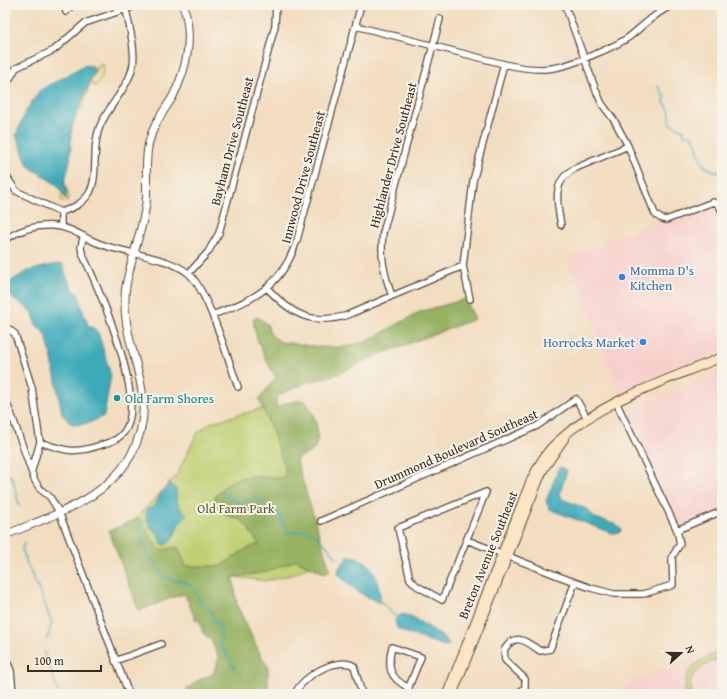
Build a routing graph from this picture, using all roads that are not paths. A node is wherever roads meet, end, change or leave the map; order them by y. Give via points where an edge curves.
1 (72, 5) edge
2 (138, 5) edge
3 (183, 5) edge
4 (276, 5) edge
5 (361, 5) edge
6 (565, 5) edge
7 (673, 5) edge
8 (663, 7) edge
9 (126, 10) junction
10 (66, 12) dead end
11 (440, 19) dead end
12 (356, 26) junction
13 (434, 45) junction
14 (585, 59) junction
15 (504, 64) junction
16 (5, 87) edge
17 (628, 146) junction
18 (5, 174) edge
19 (722, 211) edge
20 (61, 212) junction
21 (561, 225) dead end
22 (61, 227) junction
23 (84, 236) junction
24 (5, 240) edge
25 (133, 254) junction
26 (463, 266) junction
27 (189, 273) junction
28 (268, 289) junction
29 (392, 296) junction
30 (470, 299) dead end
31 (212, 315) junction
32 (5, 326) edge
33 (722, 357) edge
34 (238, 387) dead end
35 (5, 400) edge
36 (616, 402) junction
37 (587, 418) junction
38 (40, 442) junction
39 (32, 471) junction
40 (722, 511) edge
41 (59, 512) junction
42 (321, 521) dead end
43 (677, 530) junction
44 (5, 535) edge
45 (467, 540) junction
46 (505, 556) junction
47 (575, 582) junction
48 (161, 644) dead end
49 (5, 656) edge
50 (116, 661) junction
51 (408, 691) edge
52 (452, 693) edge
53 (12, 694) edge
54 (128, 694) edge
55 (295, 694) edge
56 (362, 694) edge
57 (517, 694) edge

1 - 10 street
2 - 9 street
3 - 25 street via 188,28 186,64 180,82 156,124 149,142 146,158 146,203
4 - 27 street, Bayham Drive Southeast via 275,26 219,233 208,252
5 - 12 street, Innwood Drive Southeast
6 - 14 street
7 - 8 street
8 - 14 street via 627,39
9 - 16 street via 85,23 54,50 16,68
9 - 20 street via 134,64 100,126 94,150 95,178 90,191 83,201
11 - 13 street, Highlander Drive Southeast
12 - 13 street
12 - 28 street, Innwood Drive Southeast via 295,247 286,268
13 - 15 street
13 - 29 street, Highlander Drive Southeast via 382,233 382,266
14 - 15 street via 552,69 539,70
14 - 17 street via 602,104
15 - 26 street via 473,181
17 - 19 street via 655,214 660,218 671,218 713,202 718,204
17 - 21 street via 576,168 562,178 558,195
18 - 20 street via 16,191
20 - 22 street
22 - 23 street
22 - 24 street via 36,227
23 - 25 street
23 - 38 street via 81,248 105,306 126,371 131,397 130,420 125,432 116,440 86,450 76,452
25 - 27 street via 165,262
25 - 41 street via 125,302 126,321 142,383 144,404 138,438 121,472 110,484 91,497
26 - 29 street
26 - 30 street
27 - 31 street via 201,290
28 - 29 street via 294,312 304,317 328,320 345,316
28 - 31 street, Innwood Drive Southeast via 244,303
31 - 34 street
32 - 38 street via 15,334 32,388
33 - 36 main road, Breton Avenue Southeast
35 - 39 street
36 - 37 main road, Breton Avenue Southeast
36 - 43 street
37 - 42 street, Drummond Boulevard Southeast via 576,399 538,426
37 - 46 main road, Breton Avenue Southeast via 566,435 543,470
38 - 39 street
39 - 41 street via 37,484 50,497
40 - 43 street
41 - 44 street
41 - 50 street
43 - 47 street via 680,544 672,557 673,586 643,594 622,595
45 - 45 street via 442,600 417,586 410,579 398,528 486,492
45 - 46 street
46 - 47 street
46 - 52 main road, Breton Avenue Southeast
47 - 57 street via 550,649 540,651 527,641 519,639 511,642 504,650 505,660 525,679 525,688
48 - 50 street
49 - 53 street via 11,672
50 - 54 street
51 - 51 street via 421,657 392,647 389,658 393,676
55 - 56 street via 302,682 312,674 342,662 354,666

